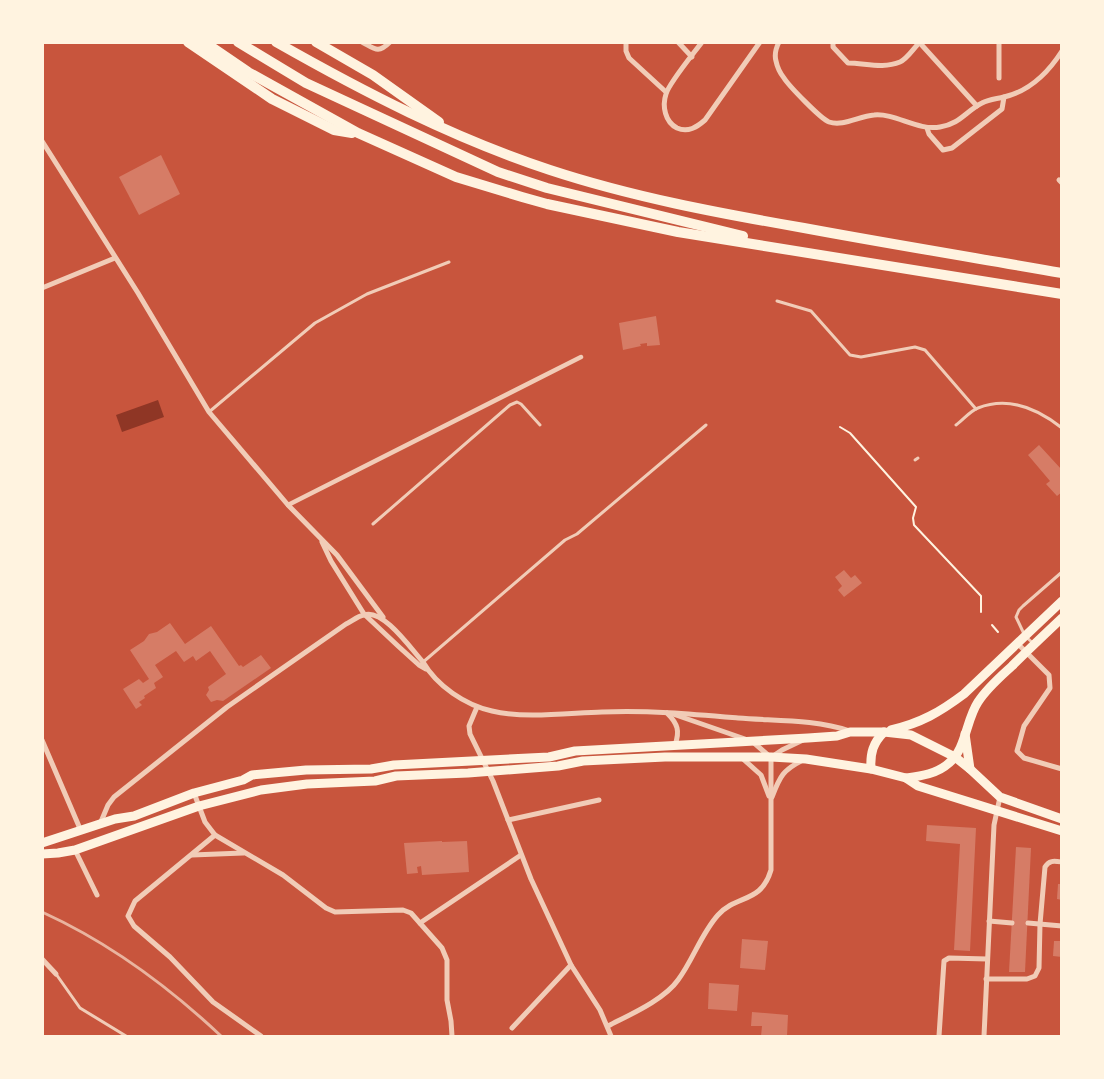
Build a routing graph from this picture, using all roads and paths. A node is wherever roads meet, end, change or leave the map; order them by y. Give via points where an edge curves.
1 (188, 42) edge
2 (204, 42) edge
3 (238, 42) edge
4 (276, 42) edge
5 (316, 42) edge
6 (362, 42) edge
7 (390, 42) edge
8 (626, 42) edge
9 (678, 42) edge
10 (702, 42) edge
11 (760, 42) edge
12 (779, 42) edge
13 (833, 42) edge
14 (999, 42) edge
15 (919, 43) edge
16 (1062, 51) edge
17 (692, 57) junction
18 (999, 78) dead end
19 (666, 92) junction
20 (1004, 97) junction
21 (977, 106) junction
22 (927, 128) junction
23 (358, 133) junction
24 (458, 135) junction
25 (42, 141) edge
26 (810, 252) junction
27 (115, 258) junction
28 (448, 262) dead end
29 (1062, 273) edge
30 (42, 288) edge
31 (1062, 294) edge
32 (776, 301) dead end
33 (582, 357) dead end
34 (976, 409) junction
35 (210, 412) junction
36 (540, 425) dead end
37 (706, 425) dead end
38 (956, 425) dead end
39 (840, 427) dead end
40 (1062, 428) edge
41 (288, 505) junction
42 (372, 524) dead end
43 (321, 539) junction
44 (1062, 572) edge
45 (1062, 601) edge
46 (981, 612) dead end
47 (364, 614) junction
48 (1062, 618) edge
49 (385, 620) junction
50 (992, 625) dead end
51 (998, 632) dead end
52 (1025, 636) junction
53 (1017, 643) junction
54 (1034, 644) junction
55 (1026, 652) junction
56 (421, 664) junction
57 (477, 707) junction
58 (665, 711) junction
59 (850, 732) junction
60 (884, 732) junction
61 (965, 733) junction
62 (808, 738) junction
63 (42, 740) edge
64 (753, 742) junction
65 (675, 746) junction
66 (742, 757) junction
67 (771, 757) junction
68 (955, 757) junction
69 (806, 759) junction
70 (484, 760) junction
71 (970, 768) junction
72 (871, 769) junction
73 (1062, 769) edge
74 (489, 772) junction
75 (906, 778) junction
76 (194, 793) junction
77 (1000, 797) junction
78 (599, 800) dead end
79 (770, 800) junction
80 (199, 806) junction
81 (997, 810) junction
82 (1062, 819) edge
83 (508, 820) junction
84 (100, 824) junction
85 (80, 831) junction
86 (1062, 831) edge
87 (215, 835) junction
88 (42, 843) edge
89 (75, 850) junction
90 (244, 853) junction
91 (42, 854) edge
92 (522, 855) junction
93 (191, 856) junction
94 (1062, 862) edge
95 (97, 895) dead end
96 (989, 921) junction
97 (420, 923) junction
98 (1012, 923) dead end
99 (1028, 923) dead end
100 (1040, 924) junction
101 (1062, 926) edge
102 (42, 959) edge
103 (987, 959) junction
104 (571, 966) junction
105 (56, 974) joint
106 (986, 979) junction
107 (608, 1026) junction
108 (512, 1028) dead end
109 (126, 1036) edge
110 (261, 1036) edge
111 (452, 1036) edge
112 (611, 1036) edge
113 (939, 1036) edge
114 (984, 1036) edge

1 - 23 highway via 272,98 334,130
2 - 23 highway via 248,72
3 - 26 highway via 306,83 498,172 547,188
4 - 24 highway via 342,80
5 - 24 highway via 373,75
6 - 7 street via 376,50
8 - 19 street via 629,58
9 - 17 street
10 - 17 street
11 - 19 street via 697,127 684,130 671,123 664,106
12 - 22 street via 775,60 784,79 824,120 837,124 874,114
13 - 15 street via 833,47 848,63 877,66 900,62
14 - 18 street
15 - 21 street
16 - 20 street via 1042,77
17 - 19 street
20 - 21 street via 992,98
20 - 22 street via 1002,109 952,148 943,150
21 - 22 street via 949,125
23 - 26 highway via 456,177 547,204 678,232
24 - 29 highway via 550,170 646,197 747,218
25 - 27 street
26 - 31 highway
27 - 30 street
27 - 35 street
28 - 35 lane via 367,294 315,323
32 - 34 lane via 811,311 850,354 861,357 915,347 925,350
33 - 41 street
34 - 38 lane
34 - 40 lane via 995,404 1016,404 1048,417
35 - 41 street
36 - 42 lane via 521,404 510,405
37 - 56 lane
39 - 46 path via 850,433 916,507 914,524 981,596
41 - 43 street
43 - 47 street
43 - 49 street via 337,555
44 - 52 lane via 1019,610 1016,617
45 - 52 main road
47 - 49 street
47 - 56 street
47 - 84 street via 193,733 114,797
48 - 54 main road
49 - 56 street
50 - 51 path
52 - 53 main road
52 - 54 lane
53 - 55 street
53 - 60 main road via 947,707 912,725
54 - 55 main road
55 - 61 main road via 978,702
55 - 73 street via 1049,675 1050,688 1024,726 1017,751 1024,758
56 - 57 street via 455,694
57 - 58 street via 522,714
57 - 70 street via 469,726 470,734
58 - 59 street via 802,722
58 - 64 street
58 - 65 street via 676,722 679,731
59 - 60 main road
59 - 62 main road
60 - 68 main road via 911,735
60 - 72 main road via 875,741
61 - 68 main road
61 - 71 main road
62 - 64 main road
62 - 67 street
63 - 85 street
64 - 65 main road
64 - 67 street
65 - 70 main road
66 - 67 main road
66 - 74 main road via 584,761
66 - 79 street via 761,775
67 - 69 main road
67 - 79 street
68 - 71 main road
68 - 75 main road via 937,770
69 - 72 main road
69 - 79 street via 785,771
70 - 74 street
70 - 76 main road via 252,775
71 - 77 main road
72 - 75 main road
74 - 80 main road via 307,784 261,790
74 - 83 street
75 - 81 main road via 918,786
76 - 80 street
76 - 84 main road via 134,816
77 - 81 street
77 - 82 main road
78 - 83 street
79 - 107 street via 771,870 763,889 718,914 678,982
80 - 87 street
80 - 89 main road
81 - 86 main road
81 - 96 street
83 - 92 street
84 - 85 main road
85 - 88 main road
87 - 90 street
87 - 93 street
89 - 91 main road
89 - 95 street
90 - 93 street
90 - 97 street via 284,875 335,912 403,910 412,913
92 - 97 street
92 - 104 street
93 - 110 street via 135,901 128,916 134,926 213,1002
94 - 100 street via 1051,861 1045,867
96 - 98 street
96 - 103 street
97 - 111 street via 442,948 447,960 446,1000
99 - 100 street
100 - 101 street
100 - 106 street via 1039,968 1035,976 1027,979
102 - 105 street
103 - 106 street
103 - 113 street via 949,958 944,961
104 - 107 street
104 - 108 street
105 - 109 lane via 80,1008
106 - 114 street
107 - 112 street

